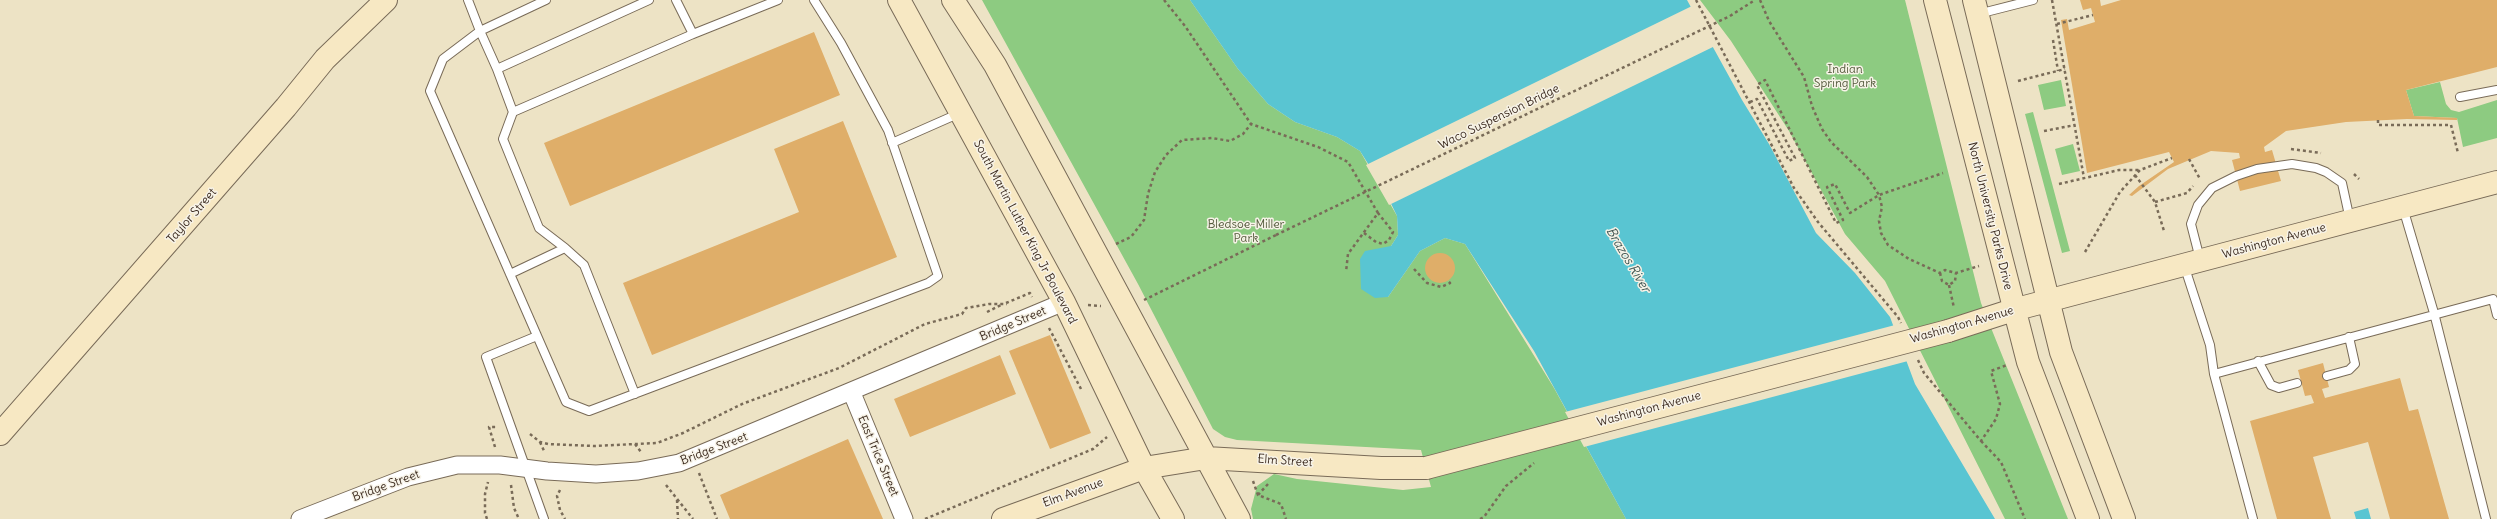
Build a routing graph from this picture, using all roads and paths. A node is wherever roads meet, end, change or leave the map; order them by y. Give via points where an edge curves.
1 (386, 0) edge
2 (468, 0) edge
3 (546, 0) edge
4 (649, 0) edge
5 (676, 0) edge
6 (778, 0) edge
7 (814, 0) edge
8 (899, 0) edge
9 (953, 0) edge
10 (1164, 0) edge
11 (1696, 0) edge
12 (1755, 0) edge
13 (1760, 0) edge
14 (1935, 0) edge
15 (2033, 0) edge
16 (2052, 0) edge
17 (1975, 7) edge
18 (2093, 15) dead end
19 (2057, 24) junction
20 (480, 31) junction
21 (693, 34) junction
22 (2053, 40) dead end
23 (497, 69) junction
24 (2065, 69) junction
25 (2058, 71) junction
26 (2018, 81) dead end
27 (2497, 90) edge
28 (2460, 97) dead end
29 (1750, 102) junction
30 (513, 112) junction
31 (961, 112) junction
32 (2378, 120) dead end
33 (1250, 124) junction
34 (2075, 125) junction
35 (2044, 131) dead end
36 (892, 142) junction
37 (2458, 153) dead end
38 (2172, 158) dead end
39 (2189, 159) dead end
40 (2140, 170) junction
41 (1943, 173) dead end
42 (2135, 175) junction
43 (2084, 178) junction
44 (2200, 179) dead end
45 (2497, 182) edge
46 (2059, 184) dead end
47 (1879, 196) junction
48 (2403, 207) junction
49 (1378, 213) junction
50 (2350, 221) junction
51 (2164, 231) dead end
52 (1364, 233) junction
53 (1112, 237) dead end
54 (1116, 244) junction
55 (566, 248) junction
56 (1119, 251) dead end
57 (2085, 252) dead end
58 (2192, 263) junction
59 (1979, 266) dead end
60 (1414, 269) dead end
61 (1346, 272) dead end
62 (1940, 273) junction
63 (1956, 273) junction
64 (510, 274) junction
65 (1448, 280) dead end
66 (1949, 285) junction
67 (2048, 301) junction
68 (1064, 302) junction
69 (989, 304) dead end
70 (1145, 308) dead end
71 (2013, 310) junction
72 (987, 312) dead end
73 (1041, 313) junction
74 (2434, 313) junction
75 (2497, 315) edge
76 (1951, 322) junction
77 (1901, 324) dead end
78 (537, 336) junction
79 (2349, 337) junction
80 (1918, 359) dead end
81 (2258, 361) junction
82 (2010, 364) dead end
83 (2214, 374) junction
84 (2327, 376) dead end
85 (2297, 383) dead end
86 (852, 393) junction
87 (635, 394) junction
88 (1084, 396) dead end
89 (490, 428) dead end
90 (511, 428) junction
91 (0, 434) edge
92 (1108, 434) dead end
93 (1981, 441) junction
94 (1206, 458) junction
95 (1536, 461) dead end
96 (526, 468) junction
97 (1144, 468) junction
98 (1426, 468) joint
99 (492, 479) dead end
100 (507, 481) dead end
101 (677, 499) dead end
102 (300, 519) edge
103 (487, 519) edge
104 (519, 519) edge
105 (544, 519) edge
106 (678, 519) edge
107 (904, 519) edge
108 (924, 519) edge
109 (1003, 519) edge
110 (1173, 519) edge
111 (1239, 519) edge
112 (1480, 519) edge
113 (2025, 519) edge
114 (2088, 519) edge
115 (2124, 519) edge
116 (2253, 519) edge
117 (2486, 519) edge

1 - 91 main road, Taylor Street via 325,59
2 - 20 lane
3 - 20 lane
4 - 23 lane
5 - 21 lane
6 - 21 lane
7 - 36 lane via 841,43
8 - 31 main road, South Martin Luther King Jr Boulevard
9 - 94 main road via 995,65
10 - 33 path via 1185,26
11 - 29 path
12 - 70 path, Waco Suspension Bridge, bridge via 1730,16 1142,301
13 - 47 path via 1769,21 1804,77 1822,129 1831,142 1867,176
14 - 71 main road, North University Parks Drive
15 - 17 lane
16 - 19 path
17 - 67 main road
18 - 19 path
19 - 24 path
20 - 23 lane
20 - 64 lane via 443,59 430,91
21 - 30 lane
22 - 25 path
23 - 30 lane
24 - 25 path
24 - 34 path
25 - 26 path
27 - 28 lane
29 - 47 path via 1757,98 1789,161 1795,158 1758,85 1765,80 1836,223 1843,220 1827,187 1835,184 1850,213
29 - 77 path via 1794,188 1818,222 1898,317
30 - 55 lane via 503,139 539,228
31 - 36 lane
31 - 68 main road, South Martin Luther King Jr Boulevard
32 - 37 path via 2378,125 2451,125
33 - 49 path via 1318,148 1348,162
33 - 54 path via 1243,134 1230,141 1212,138 1182,140 1166,154 1155,172 1144,220 1131,237
34 - 35 path
34 - 43 path
36 - 87 lane via 938,276 928,283
38 - 40 path
39 - 44 path
40 - 42 path
40 - 43 path via 2119,170
41 - 47 path
42 - 51 path via 2155,202
42 - 57 path via 2120,192
43 - 46 path
45 - 48 main road, Washington Avenue
47 - 62 path via 1882,207 1879,221 1881,232 1888,245 1908,259
48 - 50 main road, Washington Avenue
48 - 74 lane
49 - 52 path
49 - 52 path via 1393,232 1390,240 1383,244
50 - 58 main road, Washington Avenue
50 - 58 lane via 2342,184 2330,175 2316,168 2292,164 2257,169 2212,188 2198,205 2191,224
52 - 61 path via 1348,254
53 - 54 path
54 - 56 path
55 - 64 lane
55 - 87 lane via 584,265
58 - 67 main road, Washington Avenue
58 - 83 lane
59 - 63 path
60 - 65 path via 1427,283 1436,286 1441,287 1450,283
62 - 63 path via 1945,270
62 - 66 path via 1942,281
63 - 66 path via 1956,281
64 - 78 lane
66 - 76 path
67 - 71 main road, Washington Avenue
67 - 115 main road via 2066,369
68 - 73 street, Bridge Street
68 - 97 main road, South Martin Luther King Jr Boulevard
69 - 90 path via 966,308 962,314 925,324 839,368 742,404 657,443 594,446 548,444 530,435 528,429
71 - 76 main road, Washington Avenue
71 - 114 main road, North University Parks Drive via 2028,362
72 - 73 path via 1030,293
73 - 86 street, Bridge Street
73 - 88 path
74 - 75 lane via 2493,299
74 - 79 lane
74 - 117 lane
76 - 98 main road, Washington Avenue, bridge
78 - 87 lane via 566,402 589,411
78 - 90 lane via 486,357
79 - 81 lane
79 - 84 lane via 2355,364 2349,370
80 - 93 path via 1924,373
81 - 83 lane
81 - 85 lane via 2271,385 2279,388
82 - 93 path via 1990,371 2000,404 1996,419
83 - 116 lane
86 - 96 street, Bridge Street via 679,464 638,471 596,474
86 - 107 street, East Trice Street
89 - 90 path
90 - 96 lane
92 - 108 path via 1101,444 1093,449
93 - 113 path via 2000,462
94 - 97 main road, Elm Street
94 - 98 main road, Elm Street via 1381,468
94 - 111 main road
95 - 112 path via 1506,486
96 - 102 street, Bridge Street via 477,464 438,468
96 - 105 lane via 534,497
97 - 109 main road, Elm Avenue
97 - 110 main road, South Martin Luther King Jr Boulevard
99 - 103 path via 488,481 485,494
100 - 104 path via 511,484 514,508
101 - 106 path

